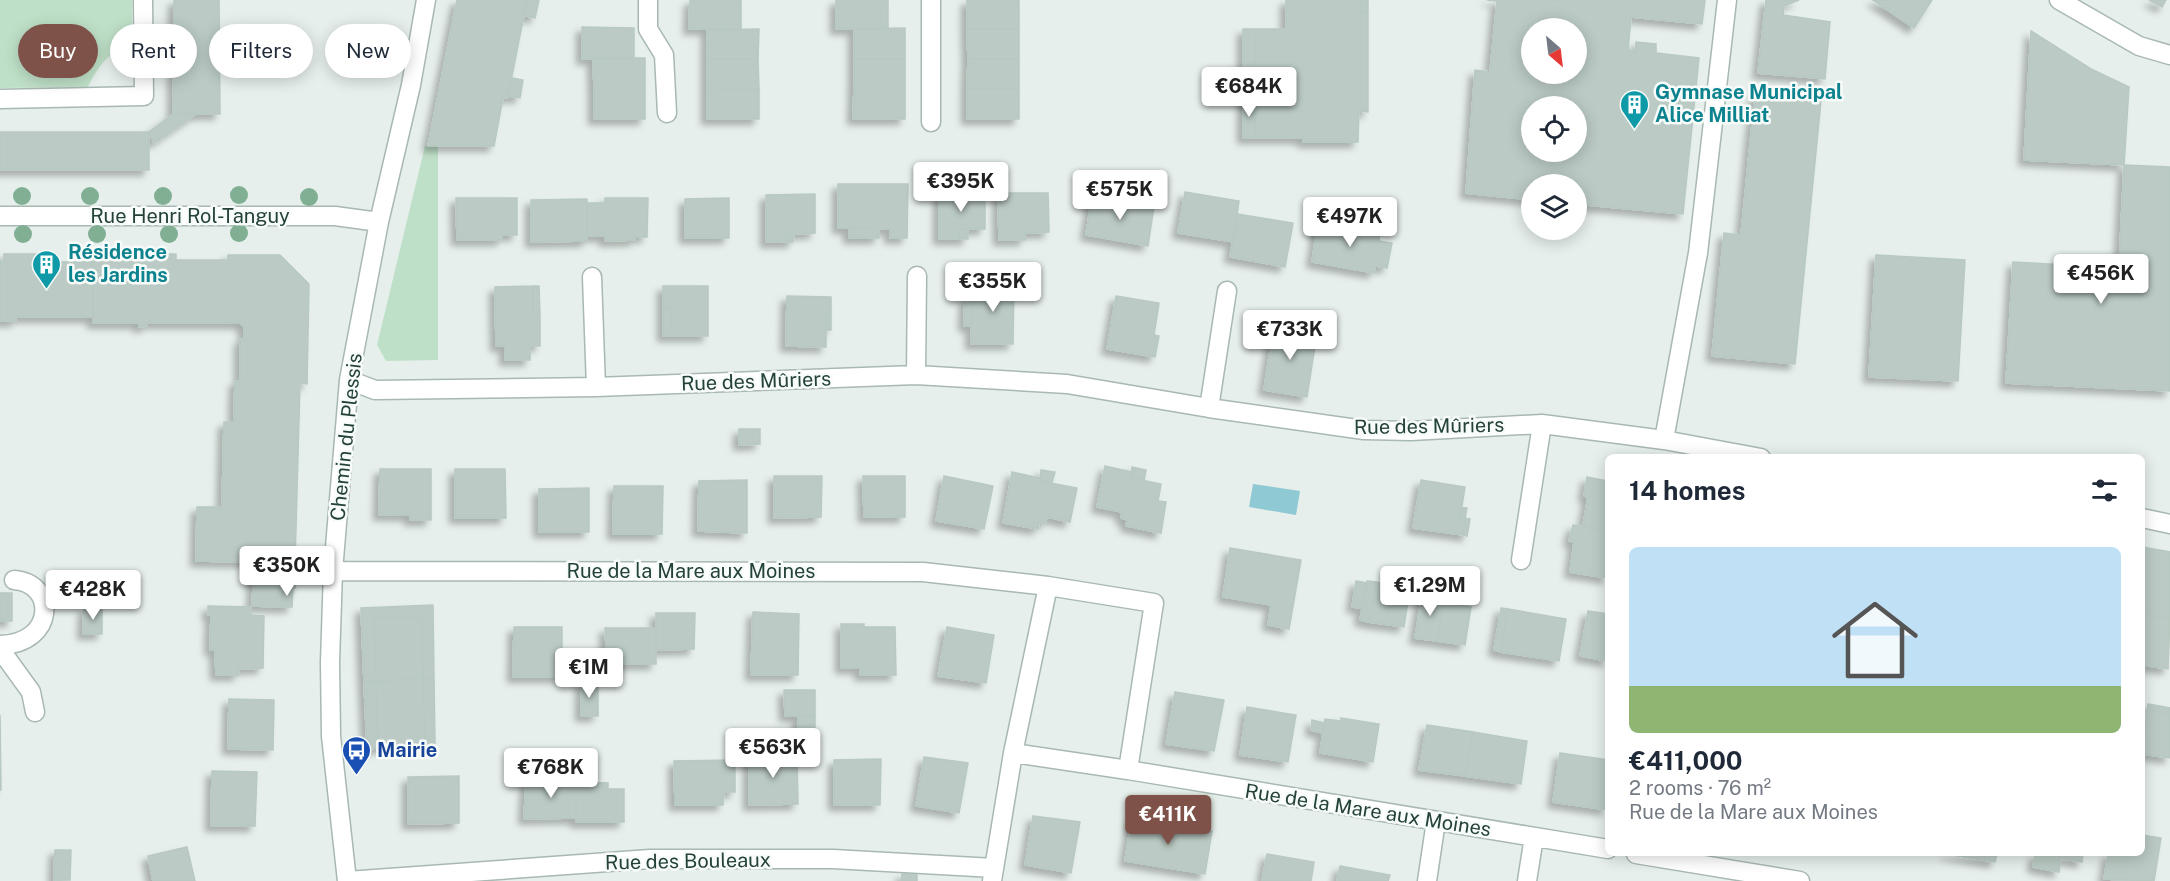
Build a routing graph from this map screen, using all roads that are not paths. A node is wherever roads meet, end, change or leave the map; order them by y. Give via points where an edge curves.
1 (143, 0) edge
2 (426, 0) edge
3 (648, 0) edge
4 (931, 0) edge
5 (1727, 0) edge
6 (2059, 0) edge
7 (2170, 55) edge
8 (0, 99) edge
9 (667, 113) dead end
10 (931, 122) dead end
11 (0, 216) edge
12 (379, 222) junction
13 (917, 276) dead end
14 (592, 277) dead end
15 (1227, 291) dead end
16 (916, 375) junction
17 (348, 380) junction
18 (596, 387) junction
19 (1209, 408) junction
20 (1542, 424) junction
21 (1664, 440) junction
22 (1739, 454) edge
23 (2145, 519) edge
24 (2170, 524) edge
25 (1521, 560) dead end
26 (333, 571) junction
27 (14, 580) dead end
28 (1048, 585) junction
29 (0, 647) edge
30 (35, 712) dead end
31 (1013, 753) junction
32 (1128, 770) junction
33 (1436, 821) junction
34 (1534, 837) junction
35 (1605, 849) edge
36 (1648, 856) edge
37 (993, 875) edge
38 (347, 881) edge
39 (1427, 881) edge
40 (1527, 881) edge
41 (1800, 881) edge

1 - 8 street via 144,96
2 - 12 street, Chemin du Plessis via 411,86
3 - 9 street via 648,28 664,55
4 - 10 street
5 - 21 street via 1698,253
6 - 7 street via 2139,46
11 - 12 street, Rue Henri Rol-Tanguy via 335,216
12 - 17 street, Chemin du Plessis
13 - 16 street
14 - 18 street
15 - 19 street
16 - 18 street, Rue des Mûriers
16 - 19 street, Rue des Mûriers via 1067,384
17 - 18 street, Rue des Mûriers via 375,390
17 - 26 street, Chemin du Plessis
19 - 20 street, Rue des Mûriers via 1364,430
20 - 21 street, Rue des Mûriers
20 - 25 street
21 - 22 street, Rue des Mûriers
23 - 24 street
26 - 28 street, Rue de la Mare aux Moines via 923,572
26 - 38 street, Chemin du Plessis via 331,736
27 - 29 street via 36,590 44,612 42,624 25,641
28 - 31 street
28 - 32 street, Rue de la Mare aux Moines via 1154,603
29 - 30 street via 31,692
31 - 32 street, Rue de la Mare aux Moines
31 - 37 street
32 - 33 street, Rue de la Mare aux Moines
33 - 34 street, Rue de la Mare aux Moines
33 - 39 street
34 - 35 street, Rue de la Mare aux Moines
34 - 40 street
36 - 41 street
37 - 38 street, Rue des Bouleaux via 833,859 650,859

